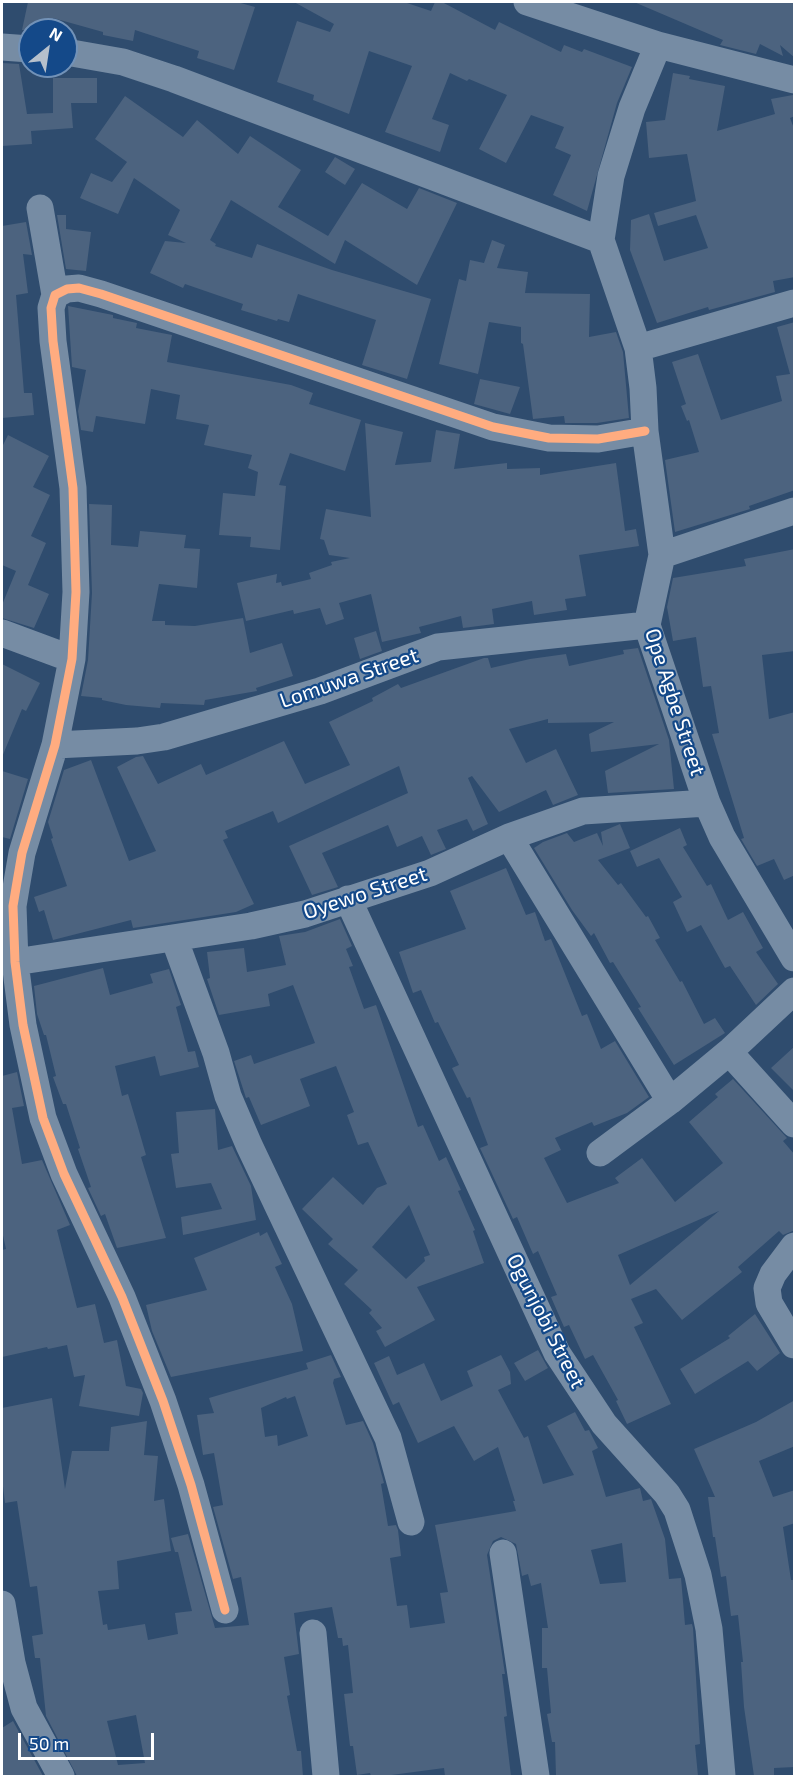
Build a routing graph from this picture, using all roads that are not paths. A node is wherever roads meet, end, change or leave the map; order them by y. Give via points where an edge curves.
1 (527, 2) edge
2 (563, 7) edge
3 (658, 45) junction
4 (2, 47) edge
5 (18, 48) edge
6 (78, 54) edge
7 (794, 80) edge
8 (40, 208) dead end
9 (601, 240) junction
10 (55, 295) junction
11 (795, 303) edge
12 (638, 348) junction
13 (645, 431) junction
14 (795, 511) edge
15 (663, 555) junction
16 (647, 625) junction
17 (2, 633) edge
18 (72, 659) junction
19 (55, 745) junction
20 (707, 803) junction
21 (509, 837) junction
22 (12, 851) edge
23 (348, 899) junction
24 (174, 938) junction
25 (795, 958) edge
26 (15, 962) junction
27 (795, 991) edge
28 (729, 1052) junction
29 (670, 1101) junction
30 (795, 1124) edge
31 (600, 1153) dead end
32 (795, 1246) edge
33 (795, 1345) edge
34 (411, 1522) dead end
35 (503, 1553) dead end
36 (2, 1604) edge
37 (225, 1610) dead end
38 (313, 1633) dead end
39 (61, 1776) edge
40 (326, 1776) edge
41 (536, 1776) edge
42 (722, 1776) edge

1 - 2 street
2 - 3 street
3 - 7 street
3 - 9 street, Ope Agbe Street via 610,176
4 - 5 street
6 - 9 street via 123,62 174,79
8 - 10 street
9 - 12 street, Ope Agbe Street
10 - 13 street via 79,288 100,294 493,427 549,438 598,439
10 - 18 street via 51,308 52,341 73,488 76,592
11 - 12 street
12 - 13 street, Ope Agbe Street
13 - 15 street, Ope Agbe Street
14 - 15 street
15 - 16 street, Ope Agbe Street
16 - 19 street, Lomuwa Street via 438,647 320,691 164,737
16 - 20 street, Ope Agbe Street
17 - 18 street
18 - 19 street
19 - 22 street
20 - 21 street, Oyewo Street via 599,808
20 - 25 street, Ope Agbe Street via 737,864
21 - 23 street, Oyewo Street via 429,873
21 - 29 street
22 - 26 street
23 - 24 street, Oyewo Street via 305,914
23 - 42 street, Ogunjobi Street via 557,1353 604,1424 677,1510 698,1575 709,1629
24 - 26 street, Oyewo Street
24 - 34 street via 228,1096 388,1438
26 - 37 street via 23,1025 43,1118 163,1401
27 - 28 street
28 - 29 street
28 - 30 street
29 - 31 street
32 - 33 street via 767,1288 769,1303
35 - 41 street
36 - 39 street via 24,1708
38 - 40 street

